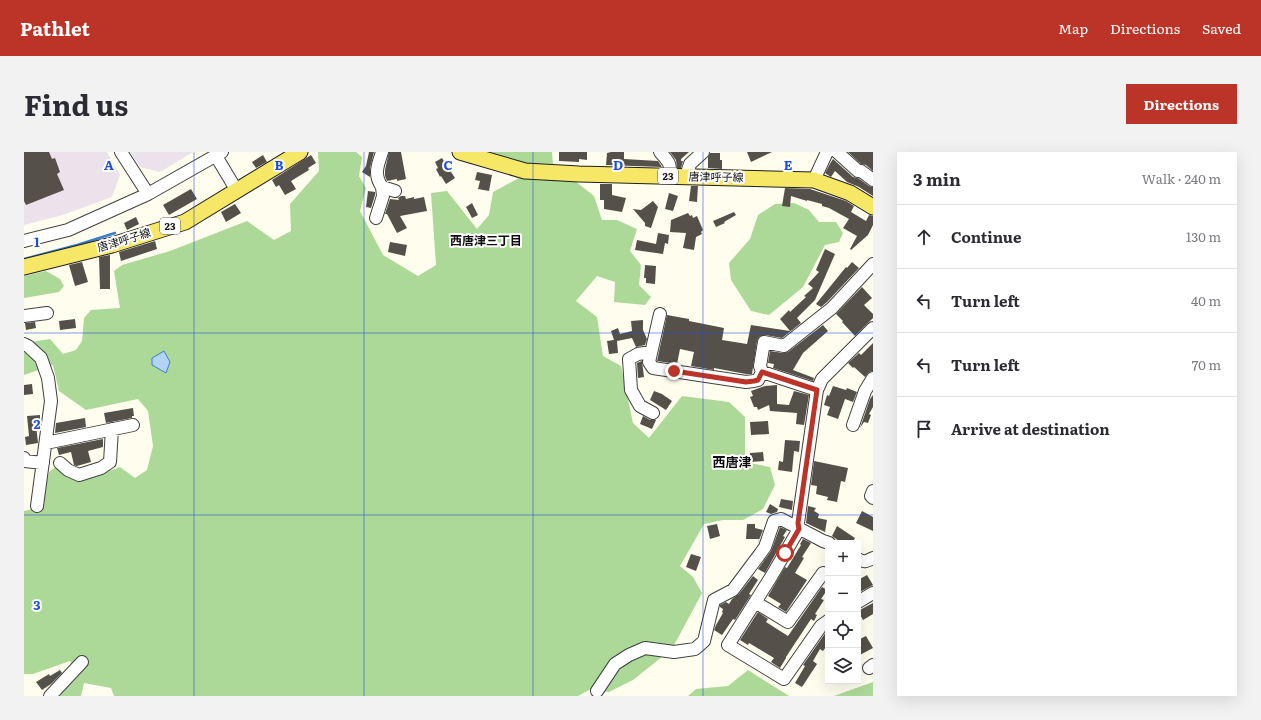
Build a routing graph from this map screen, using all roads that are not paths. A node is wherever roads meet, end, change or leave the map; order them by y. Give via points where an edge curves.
1 (121, 152) edge
2 (300, 152) edge
3 (382, 152) edge
4 (460, 152) edge
5 (660, 152) edge
6 (703, 152) edge
7 (827, 152) edge
8 (836, 152) edge
9 (219, 154) edge
10 (669, 176) junction
11 (686, 176) junction
12 (814, 180) junction
13 (873, 180) edge
14 (382, 187) junction
15 (237, 191) junction
16 (394, 192) dead end
17 (148, 194) junction
18 (873, 207) edge
19 (376, 218) dead end
20 (24, 241) edge
21 (873, 264) edge
22 (24, 267) edge
23 (48, 313) dead end
24 (660, 314) dead end
25 (24, 316) edge
26 (873, 328) edge
27 (24, 344) edge
28 (651, 352) junction
29 (762, 372) junction
30 (873, 378) edge
31 (817, 390) junction
32 (652, 413) dead end
33 (853, 425) dead end
34 (133, 426) dead end
35 (112, 429) junction
36 (46, 443) junction
37 (24, 458) edge
38 (60, 462) dead end
39 (43, 463) junction
40 (873, 491) edge
41 (873, 498) edge
42 (36, 506) dead end
43 (799, 529) junction
44 (825, 541) edge
45 (873, 558) edge
46 (861, 561) edge
47 (825, 574) edge
48 (873, 593) edge
49 (861, 600) edge
50 (755, 602) junction
51 (825, 623) edge
52 (82, 662) dead end
53 (598, 691) dead end
54 (50, 696) edge

1 - 17 street
2 - 15 main road, 唐津呼子線 / 23
3 - 14 street via 376,172
4 - 10 main road, 唐津呼子線 / 23 via 525,171
5 - 10 street via 671,168
6 - 11 street via 690,164
7 - 12 street
8 - 13 street via 858,172 861,171
9 - 15 street
9 - 17 street
10 - 11 main road, 唐津呼子線 / 23
11 - 12 main road, 唐津呼子線 / 23
12 - 18 main road, 唐津呼子線 / 23 via 850,193
14 - 16 street
14 - 19 street via 383,196
15 - 22 main road, 唐津呼子線 / 23 via 185,222 112,245
17 - 20 street via 68,230
21 - 29 street via 832,308 793,340 784,346 764,342 760,366
23 - 25 street
24 - 28 street
26 - 31 street via 822,379
27 - 36 street via 41,358 48,378 51,401
28 - 29 street via 649,362 653,368 746,382 758,380
28 - 32 street via 638,354 629,359 631,390 640,406
29 - 31 street
30 - 33 street via 865,391
31 - 43 street
34 - 35 street
35 - 36 street
35 - 38 street via 110,462 101,468 79,475 68,470
36 - 39 street
37 - 39 street via 24,461
39 - 42 street
40 - 41 street via 870,496
43 - 44 street
43 - 50 street
43 - 53 street via 781,519 774,520 760,554 733,590 714,600 704,641 695,649 674,652 645,648 615,664
45 - 46 street
47 - 50 street via 823,573 788,622
48 - 49 street
50 - 51 street via 728,645 784,679
52 - 54 street

